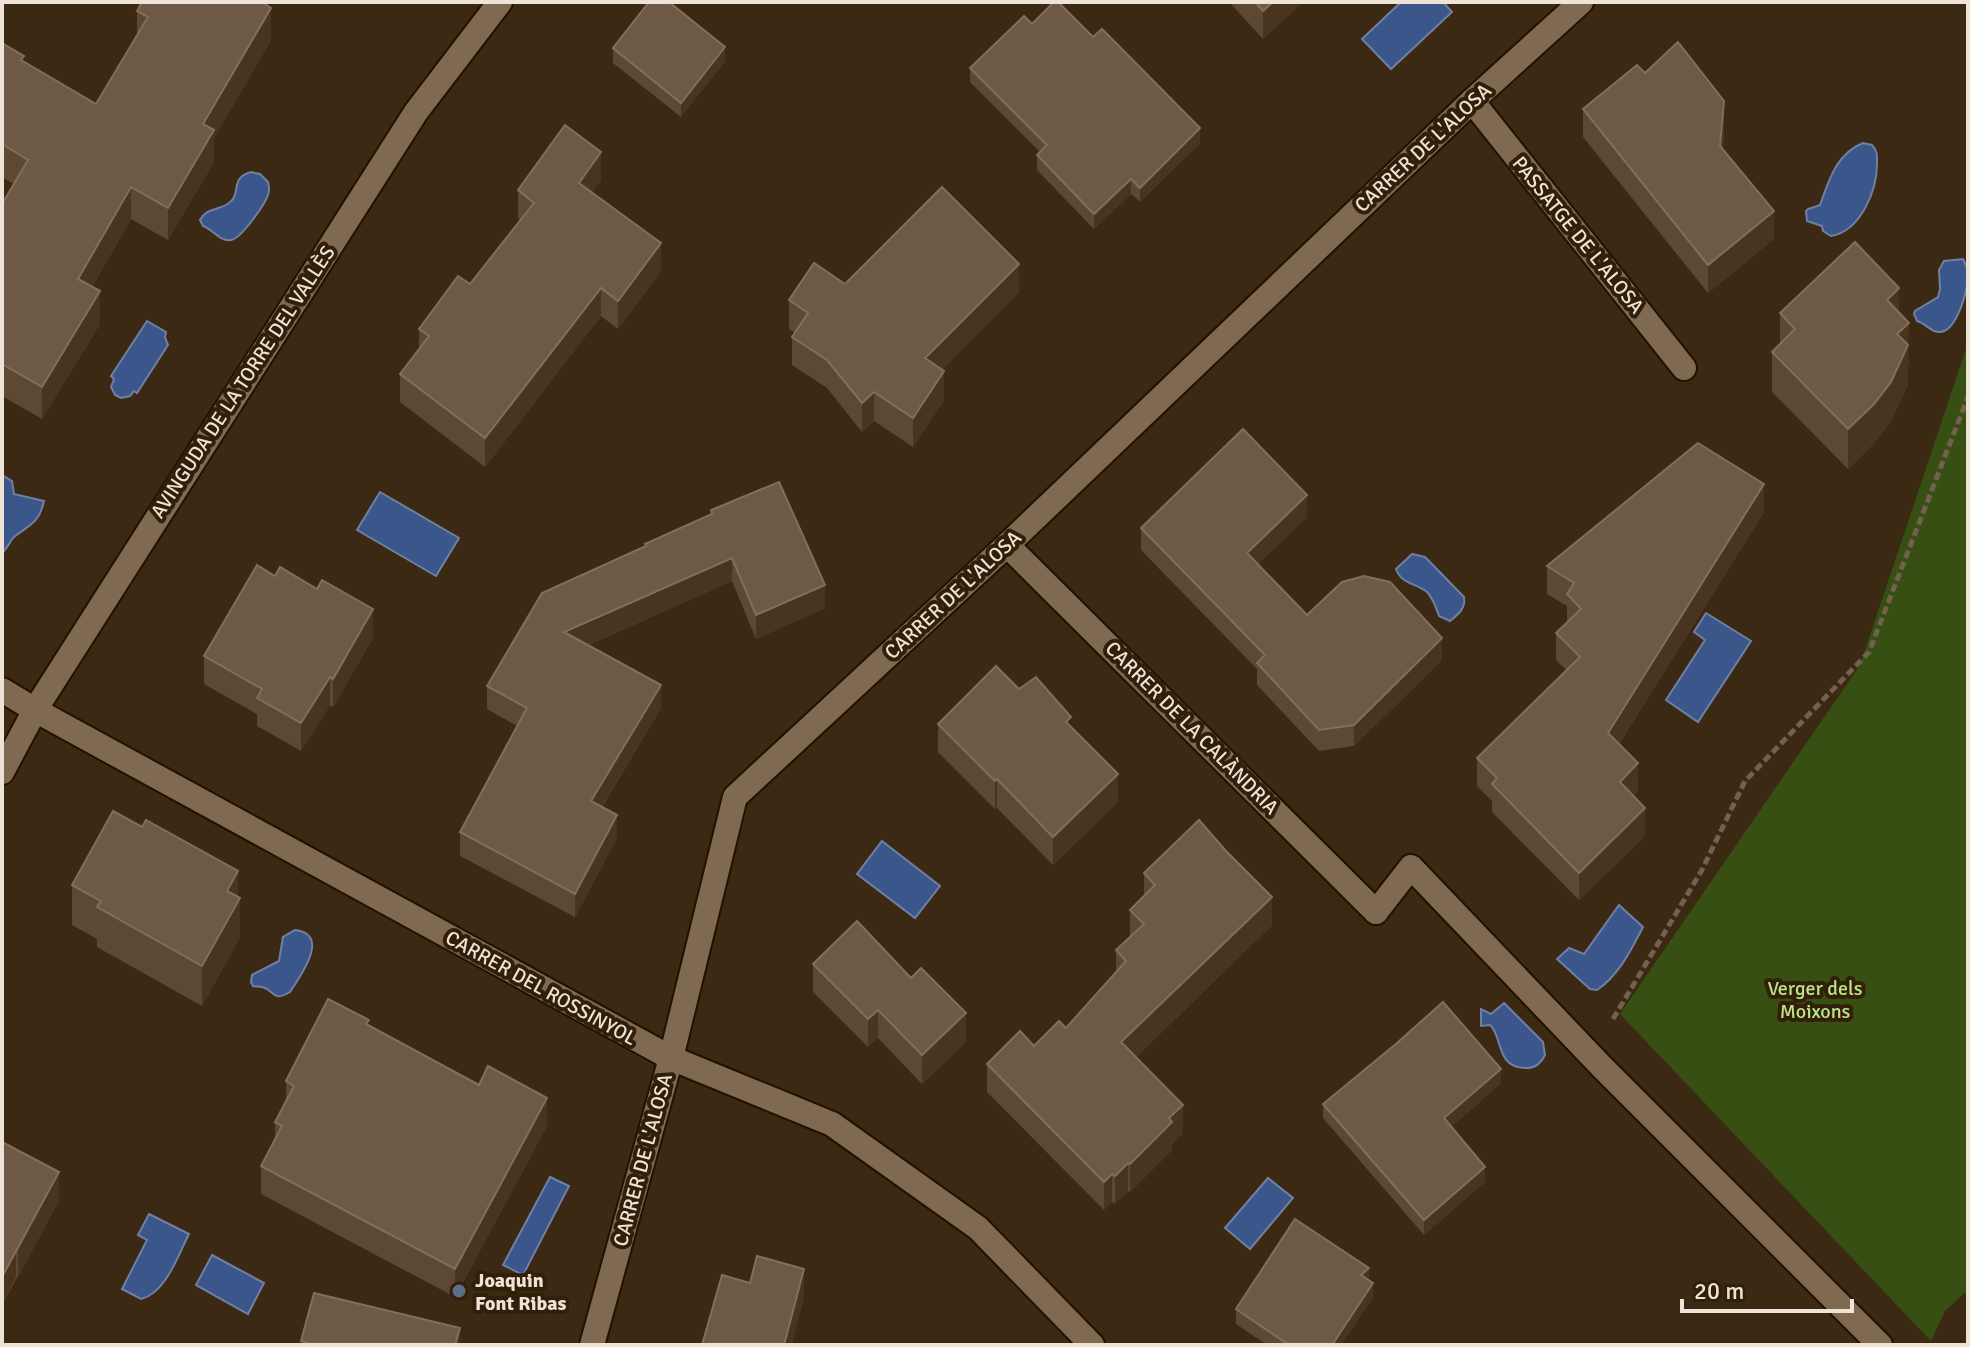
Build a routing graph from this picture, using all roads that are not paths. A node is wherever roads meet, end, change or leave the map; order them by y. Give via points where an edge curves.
1 (500, 2) edge
2 (1581, 2) edge
3 (1472, 101) junction
4 (1684, 368) dead end
5 (1007, 545) junction
6 (2, 690) edge
7 (35, 710) junction
8 (2, 772) edge
9 (671, 1058) junction
10 (592, 1345) edge
11 (1092, 1345) edge
12 (1880, 1345) edge

1 - 7 street, AVINGUDA DE LA TORRE DEL VALLÈS via 416,112
2 - 3 street, CARRER DE L'ALOSA
3 - 4 street, PASSATGE DE L'ALOSA
3 - 5 street, CARRER DE L'ALOSA
5 - 9 street, CARRER DE L'ALOSA via 735,797
5 - 12 street, CARRER DE LA CALÀNDRIA via 1376,912 1411,867
6 - 7 street, CARRER DEL ROSSINYOL
7 - 8 street, AVINGUDA DE LA TORRE DEL VALLÈS
7 - 9 street, CARRER DEL ROSSINYOL
9 - 10 street, CARRER DE L'ALOSA
9 - 11 street, CARRER DEL ROSSINYOL via 832,1124 978,1228

